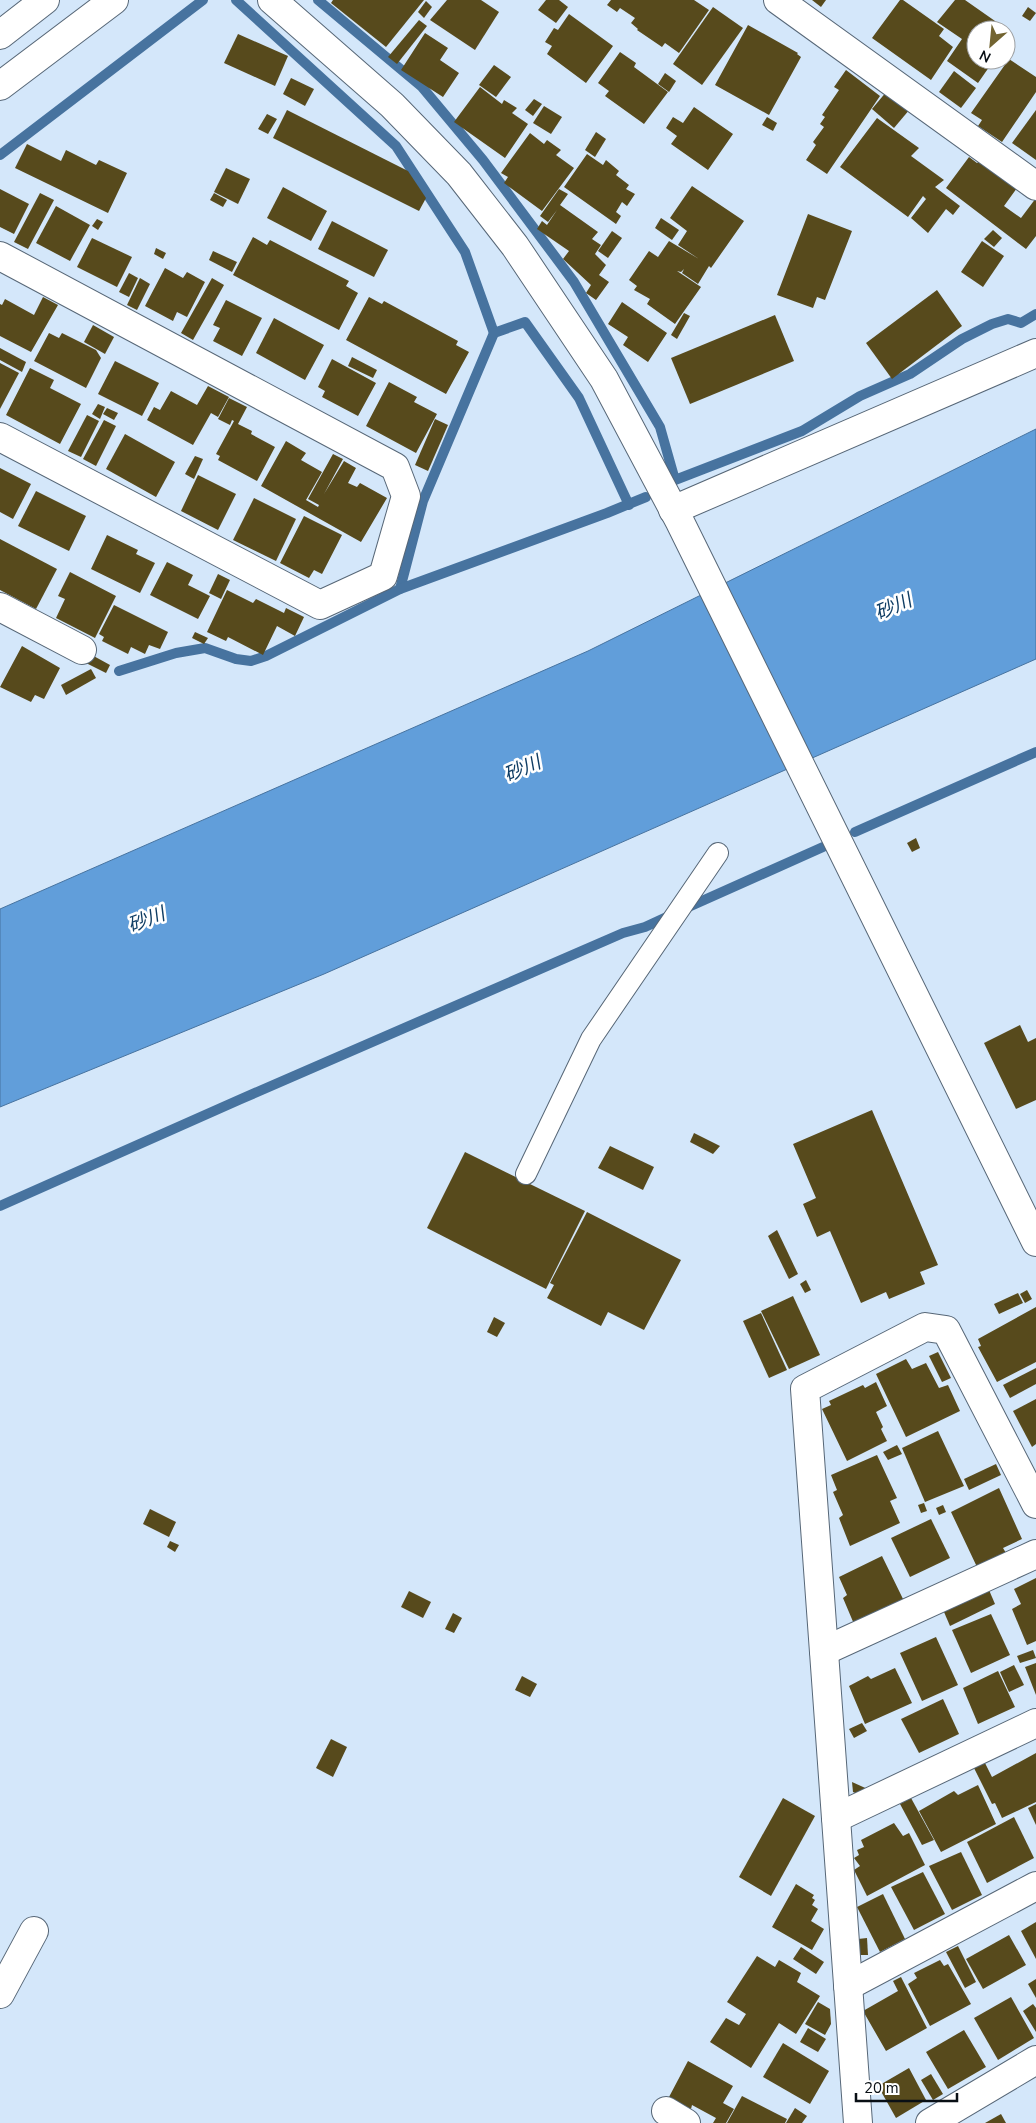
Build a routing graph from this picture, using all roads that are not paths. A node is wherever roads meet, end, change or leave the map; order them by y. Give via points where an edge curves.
1 (45, 0) edge
2 (114, 0) edge
3 (272, 0) edge
4 (778, 0) edge
5 (0, 35) edge
6 (0, 86) edge
7 (1036, 186) edge
8 (0, 256) edge
9 (1036, 353) edge
10 (0, 438) edge
11 (676, 516) junction
12 (0, 607) edge
13 (82, 650) dead end
14 (718, 853) dead end
15 (526, 1174) dead end
16 (1036, 1242) edge
17 (1036, 1504) edge
18 (1036, 1554) edge
19 (824, 1651) junction
20 (1036, 1723) edge
21 (836, 1818) junction
22 (1036, 1886) edge
23 (34, 1931) dead end
24 (848, 1986) junction
25 (0, 1994) edge
26 (1036, 2060) edge
27 (858, 2123) edge
28 (930, 2123) edge

1 - 5 main road
2 - 6 main road
3 - 11 main road via 392,105 459,174 515,246 604,379
4 - 7 main road
8 - 10 main road via 395,467 406,496 383,576 320,605
9 - 11 main road
11 - 16 main road
12 - 13 main road
14 - 15 lane via 591,1039
17 - 19 main road via 946,1330 925,1327 806,1389
18 - 19 main road
19 - 21 main road
20 - 21 main road
21 - 24 main road
22 - 24 main road
23 - 25 main road
24 - 27 main road
26 - 28 main road

